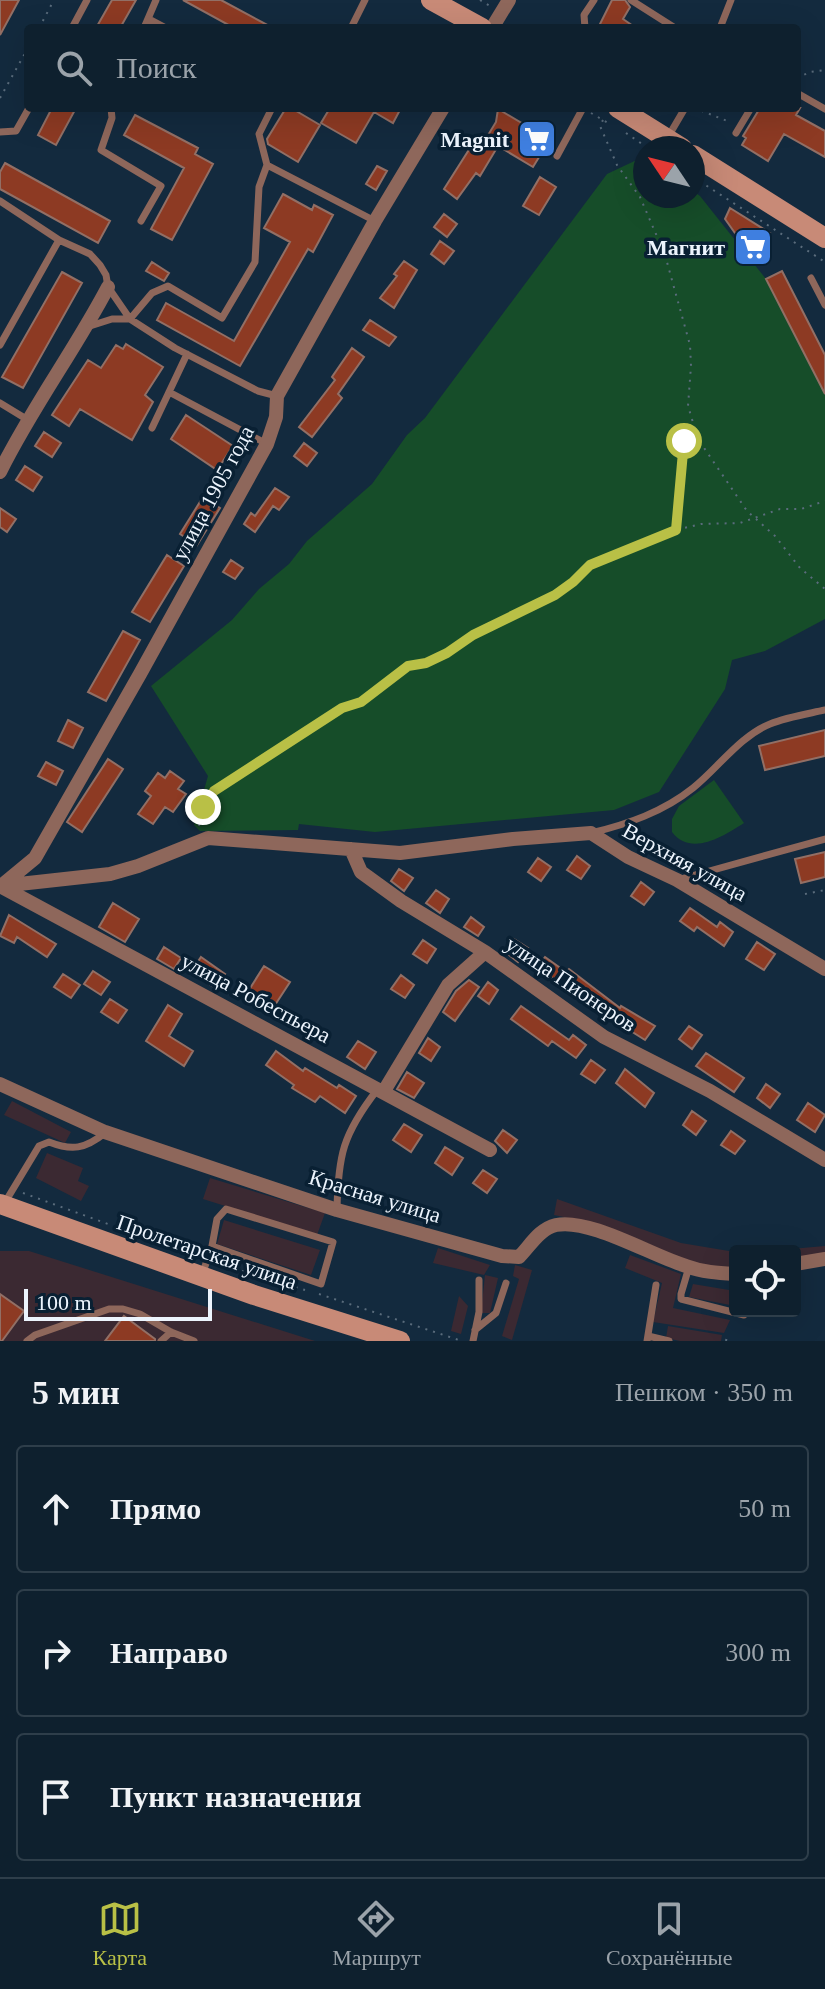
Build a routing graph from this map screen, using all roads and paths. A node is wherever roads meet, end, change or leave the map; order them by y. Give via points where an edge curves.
1 (54, 0) edge
2 (87, 0) edge
3 (156, 0) edge
4 (365, 0) edge
5 (431, 0) edge
6 (509, 0) edge
7 (594, 0) edge
8 (631, 0) edge
9 (652, 0) edge
10 (731, 0) edge
11 (646, 9) junction
12 (149, 19) junction
13 (41, 24) edge
14 (74, 24) edge
15 (146, 24) edge
16 (158, 24) edge
17 (353, 24) edge
18 (475, 24) edge
19 (494, 24) edge
20 (585, 24) edge
21 (669, 24) edge
22 (722, 24) edge
23 (24, 55) edge
24 (825, 70) edge
25 (801, 76) edge
26 (801, 95) edge
27 (0, 98) edge
28 (825, 109) edge
29 (27, 112) edge
30 (111, 112) edge
31 (270, 112) edge
32 (441, 112) edge
33 (581, 112) edge
34 (684, 112) edge
35 (704, 112) edge
36 (749, 112) edge
37 (610, 114) edge
38 (730, 122) dead end
39 (0, 132) edge
40 (736, 133) dead end
41 (635, 136) edge
42 (659, 136) edge
43 (677, 136) edge
44 (557, 156) dead end
45 (705, 163) edge
46 (267, 165) junction
47 (705, 185) edge
48 (0, 201) edge
49 (141, 221) dead end
50 (375, 221) junction
51 (825, 238) edge
52 (59, 240) junction
53 (825, 262) edge
54 (811, 278) dead end
55 (108, 287) junction
56 (825, 305) edge
57 (130, 319) junction
58 (87, 327) junction
59 (0, 345) edge
60 (187, 354) junction
61 (169, 392) junction
62 (277, 396) junction
63 (0, 403) edge
64 (28, 420) junction
65 (691, 424) junction
66 (152, 428) dead end
67 (267, 444) junction
68 (0, 472) edge
69 (825, 501) edge
70 (757, 519) junction
71 (676, 530) junction
72 (825, 589) edge
73 (825, 710) edge
74 (591, 833) junction
75 (825, 839) edge
76 (196, 843) junction
77 (351, 849) junction
78 (677, 880) junction
79 (0, 886) edge
80 (825, 890) edge
81 (805, 894) dead end
82 (485, 952) junction
83 (825, 969) edge
84 (0, 1084) edge
85 (381, 1089) junction
86 (105, 1132) junction
87 (490, 1150) dead end
88 (825, 1160) edge
89 (5, 1200) edge
90 (337, 1210) junction
91 (118, 1228) dead end
92 (212, 1246) junction
93 (825, 1259) edge
94 (801, 1263) edge
95 (689, 1267) junction
96 (204, 1268) junction
97 (729, 1274) edge
98 (479, 1280) dead end
99 (506, 1283) dead end
100 (656, 1285) dead end
101 (729, 1311) edge
102 (475, 1330) junction
103 (171, 1332) junction
104 (727, 1336) dead end
105 (647, 1338) edge
106 (27, 1341) edge
107 (161, 1341) edge
108 (194, 1341) edge
109 (400, 1341) edge
110 (462, 1341) edge
111 (473, 1341) edge
112 (669, 1341) edge
113 (726, 1341) edge

1 - 13 path
2 - 14 lane
3 - 12 lane
4 - 17 lane
5 - 18 main road
6 - 19 street
7 - 20 lane
8 - 11 lane
9 - 11 lane
10 - 22 lane
11 - 21 lane
12 - 15 lane
12 - 16 lane
23 - 27 path
24 - 25 path
26 - 28 lane
29 - 39 lane via 16,131
30 - 49 lane via 101,150 161,186
31 - 46 lane via 259,134
32 - 50 street, улица 1905 года
33 - 44 lane
34 - 43 lane
35 - 38 path
36 - 40 lane
37 - 41 path
37 - 42 main road
37 - 65 path via 600,126 665,255 690,345
45 - 51 main road
46 - 50 lane
46 - 57 lane via 259,187 255,262 222,318 168,286 152,293
47 - 53 path
48 - 52 lane
50 - 62 street, улица 1905 года
52 - 55 lane via 90,254
52 - 59 lane
54 - 56 lane
55 - 57 lane
55 - 58 street
57 - 58 lane
57 - 60 lane
58 - 64 street
60 - 61 lane
60 - 62 lane
61 - 66 lane
61 - 67 lane
62 - 67 street, улица 1905 года
63 - 64 lane
64 - 68 street
65 - 70 path via 711,461
65 - 71 path via 684,441
67 - 79 street, улица 1905 года via 35,858
69 - 70 path
70 - 71 path
70 - 72 path
71 - 76 path via 590,565 555,595 447,653 408,666 361,702 342,708 214,791 201,811
73 - 74 lane via 769,724 667,806
74 - 77 street, Верхняя улица via 400,853
74 - 78 street, Верхняя улица
75 - 78 lane
76 - 77 street via 208,838
76 - 79 street via 110,874
77 - 82 street, улица Пионеров via 361,872
78 - 83 street, Верхняя улица
79 - 85 street, улица Робеспьера
80 - 81 path
82 - 85 street via 448,985
82 - 88 street, улица Пионеров via 604,1037 710,1091
84 - 86 street, Красная улица
85 - 87 street, улица Робеспьера
85 - 90 lane via 348,1133
86 - 89 lane via 84,1148 49,1142 39,1146
86 - 90 street, Красная улица
89 - 91 path
89 - 96 main road, Пролетарская улица
90 - 95 street, Красная улица via 502,1256 519,1257 538,1234 570,1224
92 - 92 lane via 321,1284 333,1242 226,1209 217,1219
92 - 96 lane
93 - 94 street
95 - 97 street, Красная улица
95 - 101 lane via 681,1299
96 - 109 main road, Пролетарская улица
96 - 110 path
98 - 102 lane
99 - 102 lane via 496,1313
100 - 105 lane
102 - 111 lane
103 - 106 lane via 140,1314 109,1309
103 - 107 lane
103 - 108 lane
104 - 113 path
105 - 112 lane

